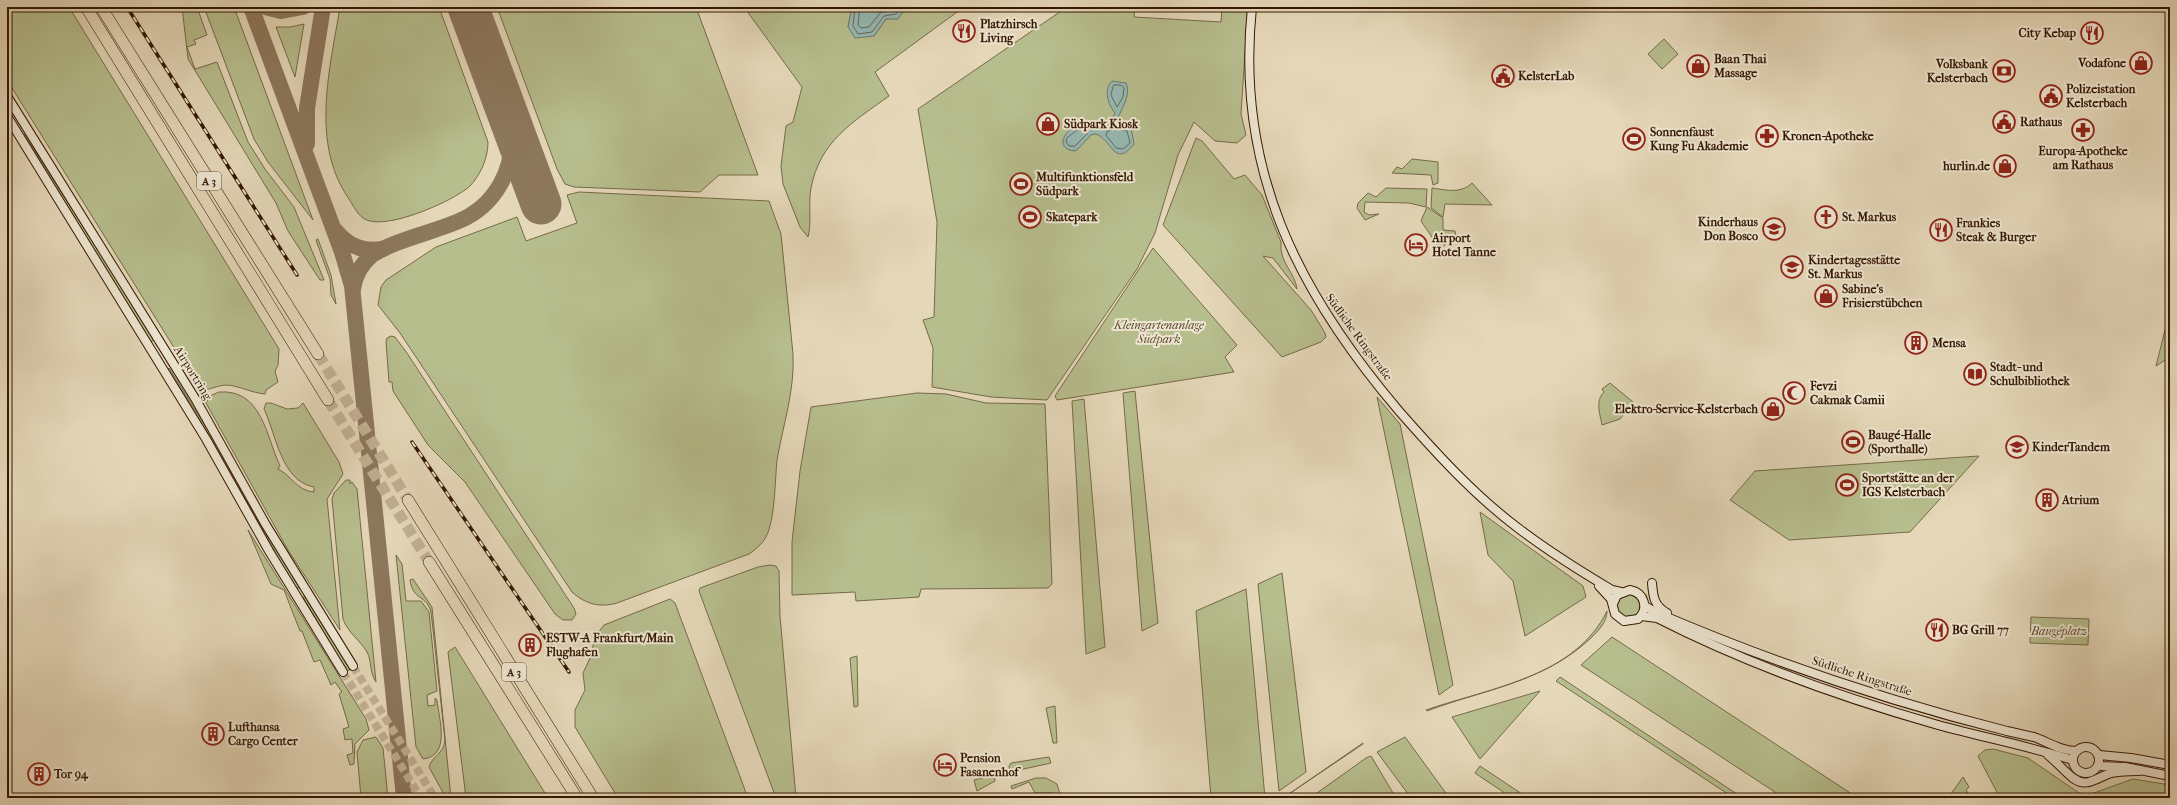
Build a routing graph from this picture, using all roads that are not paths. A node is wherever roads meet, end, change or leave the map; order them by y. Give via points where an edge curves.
1 (86, 7) edge
2 (101, 7) edge
3 (1252, 7) edge
4 (7, 96) edge
5 (7, 116) edge
6 (318, 354) tunnel mouth
7 (328, 400) tunnel mouth
8 (408, 500) tunnel mouth
9 (429, 562) tunnel mouth
10 (1588, 576) junction
11 (1652, 583) dead end
12 (1621, 592) junction
13 (1614, 604) junction
14 (1645, 606) junction
15 (1641, 616) junction
16 (1679, 621) junction
17 (353, 666) tunnel mouth
18 (343, 672) tunnel mouth
19 (2043, 751) junction
20 (2077, 751) junction
21 (2099, 755) junction
22 (2073, 760) junction
23 (2170, 765) edge
24 (2099, 766) junction
25 (2138, 770) junction
26 (2170, 776) edge
27 (566, 781) junction
28 (573, 798) edge
29 (577, 798) edge
30 (593, 798) edge

1 - 7 highway, A 3
2 - 6 highway, A 3
3 - 10 main road, Südliche Ringstraße via 1249,79 1252,118 1261,164 1279,222 1314,295 1360,363 1457,474 1517,528
4 - 17 main road, Airportring via 196,400 266,525
5 - 18 main road, Airportring via 206,439 269,551
8 - 30 highway, A 3
9 - 27 highway, A 3
10 - 12 main road, Südliche Ringstraße via 1612,590
10 - 13 main road, Südliche Ringstraße
11 - 16 main road via 1653,594 1659,608
12 - 13 main road
12 - 14 main road, Südliche Ringstraße via 1630,590 1639,594
13 - 15 main road, Südliche Ringstraße via 1616,614 1624,621 1633,621
14 - 15 main road
14 - 16 main road, Südliche Ringstraße
15 - 19 main road, Südliche Ringstraße via 1657,618 1740,658 1826,690 1939,725
16 - 20 main road, Südliche Ringstraße via 1841,683 1929,710 2033,737 2065,750
19 - 22 main road, Südliche Ringstraße
19 - 25 main road via 2073,778 2082,782 2091,782 2107,774
20 - 21 main road, Südliche Ringstraße via 2081,748 2091,748
20 - 22 main road
21 - 23 main road, Südliche Ringstraße
21 - 24 main road
22 - 24 main road via 2076,769 2083,774 2092,773
24 - 25 main road
25 - 26 main road
27 - 28 highway
27 - 29 highway, A 3

